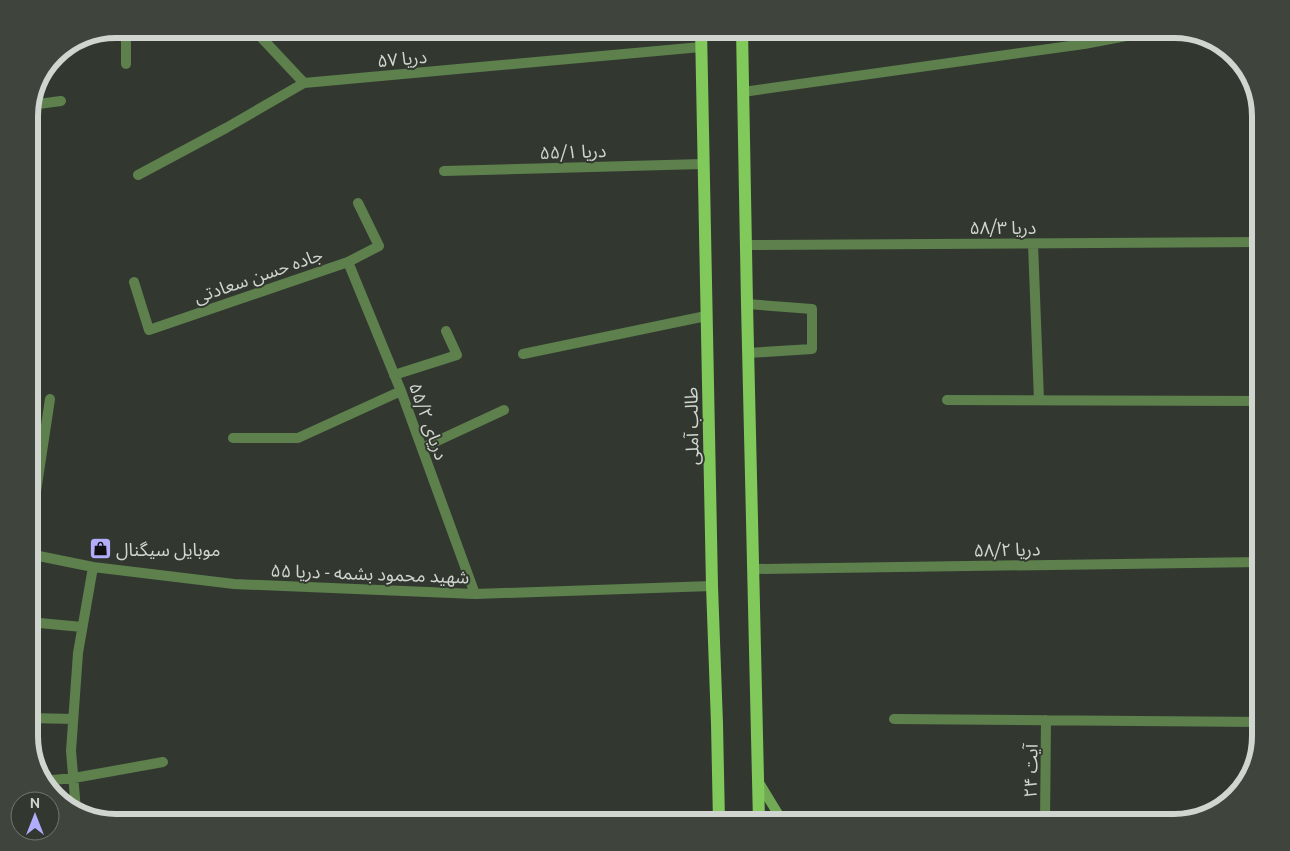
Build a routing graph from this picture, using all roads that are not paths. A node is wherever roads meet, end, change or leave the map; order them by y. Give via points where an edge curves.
1 (126, 38) edge
2 (261, 38) edge
3 (701, 38) edge
4 (742, 38) edge
5 (1116, 38) edge
6 (701, 47) junction
7 (126, 64) dead end
8 (304, 83) junction
9 (743, 92) junction
10 (61, 101) dead end
11 (39, 104) edge
12 (703, 164) junction
13 (444, 171) dead end
14 (138, 176) dead end
15 (358, 204) dead end
16 (1252, 242) edge
17 (1033, 244) junction
18 (746, 245) junction
19 (348, 262) junction
20 (134, 282) dead end
21 (747, 304) junction
22 (706, 316) junction
23 (446, 331) dead end
24 (748, 353) junction
25 (523, 354) dead end
26 (394, 375) junction
27 (401, 392) junction
28 (50, 399) dead end
29 (947, 400) dead end
30 (1039, 400) junction
31 (1252, 401) edge
32 (504, 410) dead end
33 (233, 438) dead end
34 (422, 448) junction
35 (38, 478) edge
36 (38, 556) edge
37 (1252, 562) edge
38 (93, 568) junction
39 (753, 568) junction
40 (712, 586) junction
41 (475, 594) junction
42 (38, 623) edge
43 (82, 627) junction
44 (38, 718) edge
45 (74, 719) junction
46 (894, 719) dead end
47 (1046, 720) junction
48 (1252, 722) edge
49 (163, 762) dead end
50 (74, 778) junction
51 (51, 779) edge
52 (758, 781) junction
53 (75, 802) edge
54 (719, 814) edge
55 (759, 814) edge
56 (778, 814) edge
57 (1045, 814) edge

1 - 7 street
2 - 8 street
3 - 6 main road, طالب آملی
4 - 9 main road
5 - 9 street
6 - 8 street, دریا ۵۷
6 - 12 main road, طالب آملی
8 - 14 street
9 - 18 main road
10 - 11 street
12 - 13 street, دریا ۵۵/۱
12 - 22 main road, طالب آملی
15 - 19 street, جاده حسن سعادتی via 379,246
16 - 17 street, دریا ۵۸/۳
17 - 18 street, دریا ۵۸/۳
17 - 30 street
18 - 21 main road
19 - 20 street, جاده حسن سعادتی via 148,330
19 - 26 street, دریای ۵۵/۲
21 - 24 main road
21 - 24 street via 812,309 812,349
22 - 25 street
22 - 40 main road, طالب آملی
23 - 26 street via 457,355
24 - 39 main road
26 - 27 street, دریای ۵۵/۲
27 - 33 street via 298,438
27 - 34 street, دریای ۵۵/۲
28 - 35 street
29 - 30 street
30 - 31 street
32 - 34 street
34 - 41 street, دریای ۵۵/۲
36 - 38 street, شهید محمود بشمه - دریا ۵۵
37 - 39 street, دریا ۵۸/۲
38 - 41 street, شهید محمود بشمه - دریا ۵۵ via 234,584
38 - 43 street
39 - 52 main road
40 - 41 street, شهید محمود بشمه - دریا ۵۵
40 - 54 main road, طالب آملی
42 - 43 street
43 - 45 street
44 - 45 street
45 - 50 street
46 - 47 street
47 - 48 street
47 - 57 street, آیت ۲۴
49 - 50 street
50 - 51 street
50 - 53 street
52 - 55 main road
52 - 56 main road

